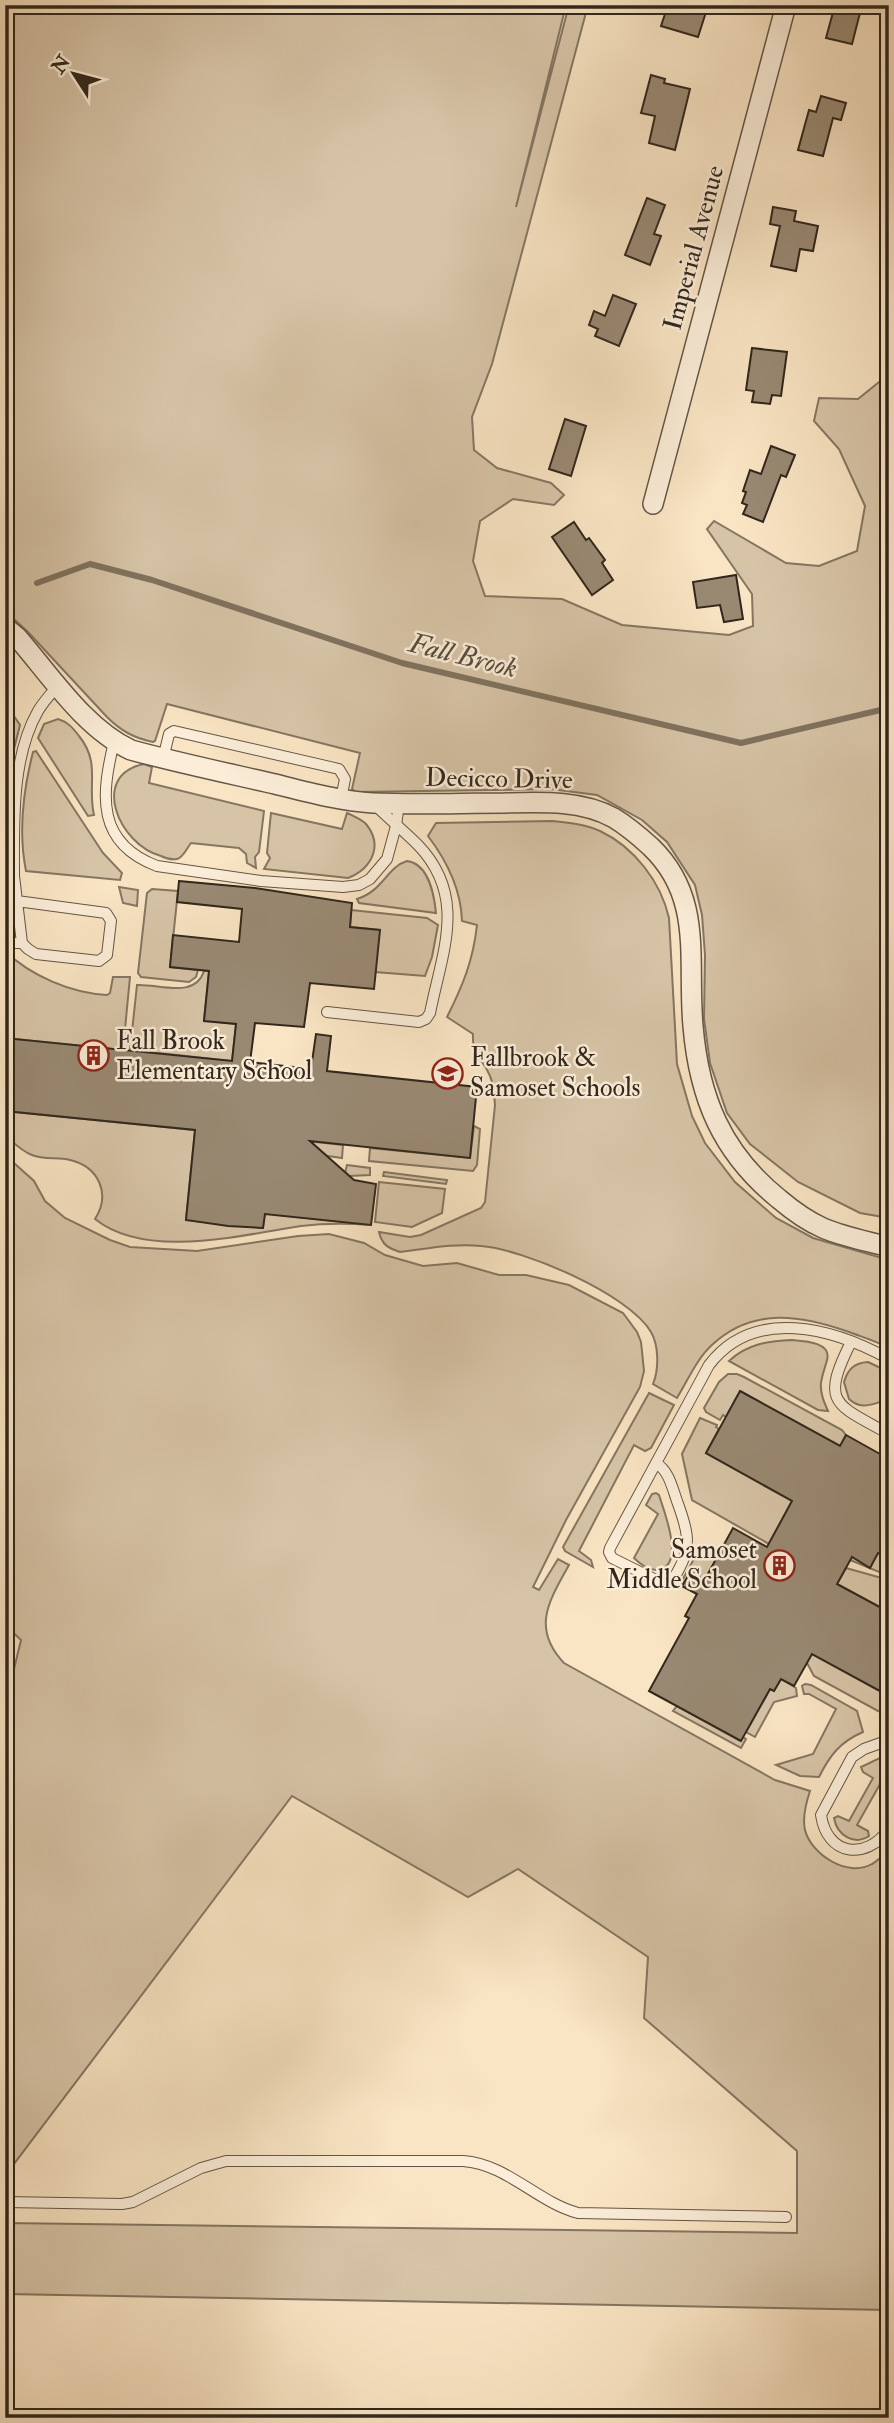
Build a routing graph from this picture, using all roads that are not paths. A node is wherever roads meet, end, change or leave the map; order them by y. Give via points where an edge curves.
1 (786, 5) edge
2 (653, 503) dead end
3 (5, 627) edge
4 (58, 685) junction
5 (114, 742) junction
6 (163, 759) junction
7 (341, 799) junction
8 (373, 803) junction
9 (399, 803) junction
10 (396, 826) junction
11 (17, 901) junction
12 (5, 943) edge
13 (22, 943) junction
14 (327, 1012) dead end
15 (889, 1247) edge
16 (851, 1342) junction
17 (889, 1359) edge
18 (889, 1434) edge
19 (656, 1463) junction
20 (889, 1740) edge
21 (889, 1829) edge
22 (5, 2202) edge
23 (786, 2217) dead end

1 - 2 street, Imperial Avenue
3 - 4 street, Decicco Drive
4 - 5 street, Decicco Drive
4 - 11 lane via 34,719 18,773 14,801
5 - 6 street, Decicco Drive
5 - 10 lane via 104,793 108,817 128,850 157,866 255,880 351,886 370,879 387,859
6 - 7 street, Decicco Drive
6 - 7 lane via 169,734 174,731 339,769 345,779
7 - 8 street, Decicco Drive
8 - 9 street, Decicco Drive
8 - 10 lane
9 - 10 lane
9 - 15 street, Decicco Drive via 578,805 612,817 638,835 663,859 685,899 697,1067 721,1132 761,1185 797,1213 822,1228
10 - 14 lane via 429,860 449,908 448,935 430,1013 419,1022
11 - 13 lane
11 - 13 lane via 106,914 111,921 107,955 99,961 36,954
12 - 13 lane
16 - 17 lane
16 - 18 lane via 834,1381 837,1399 850,1413
16 - 19 lane via 816,1330 782,1327 735,1339 709,1364
19 - 19 lane via 609,1552 612,1558 664,1584 679,1570 688,1539 667,1475
20 - 21 lane via 852,1757 821,1815 830,1838 854,1851 872,1846
22 - 23 lane via 133,2202 201,2168 226,2161 463,2161 490,2166 578,2213

